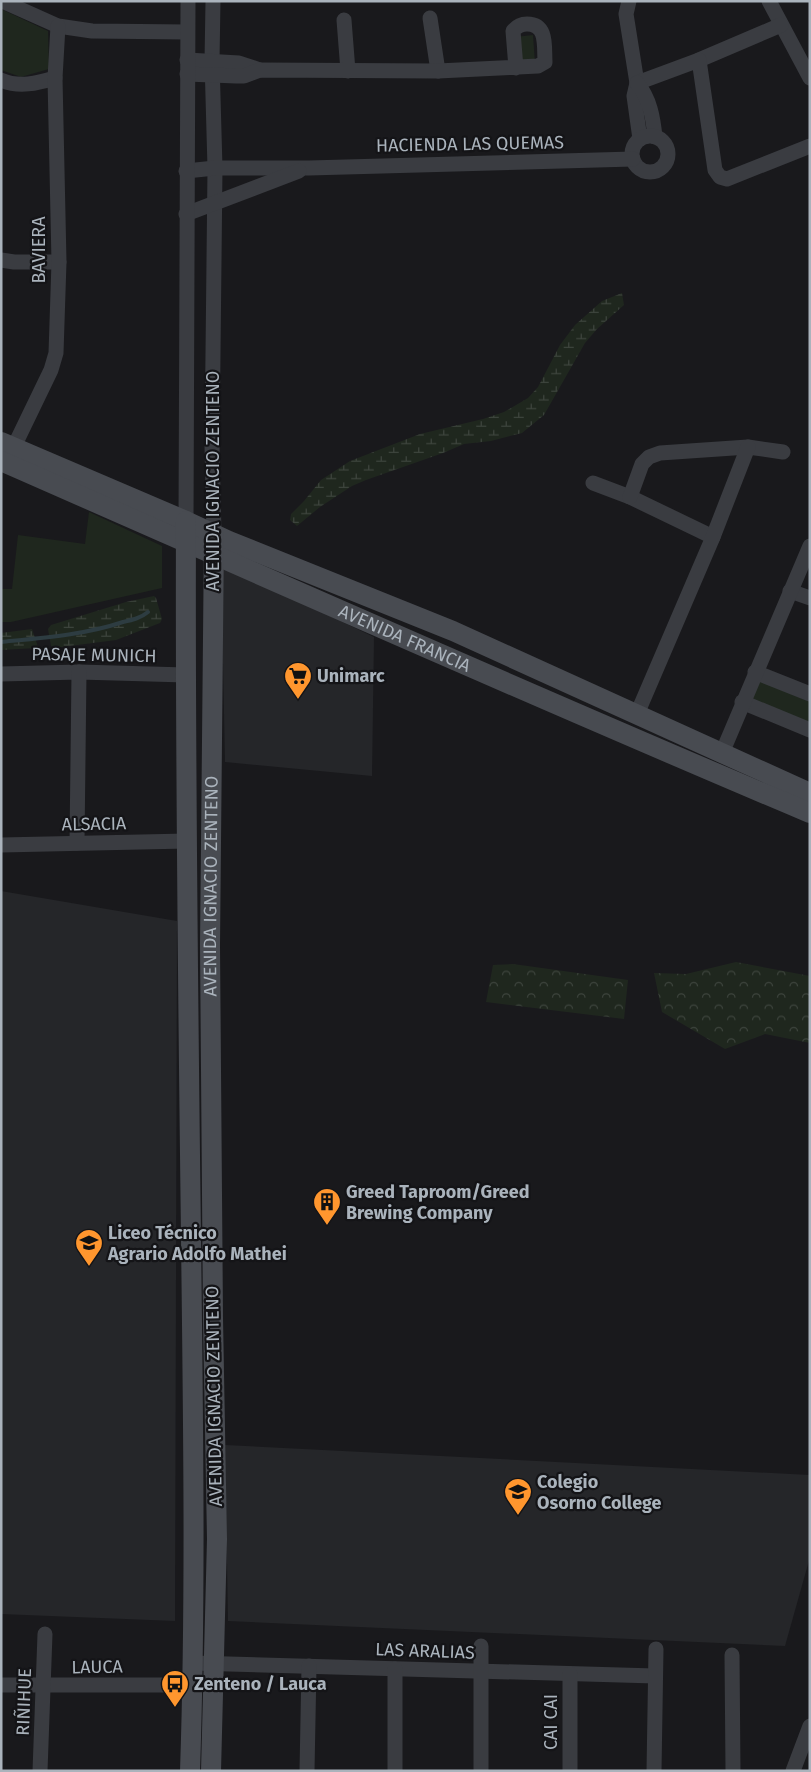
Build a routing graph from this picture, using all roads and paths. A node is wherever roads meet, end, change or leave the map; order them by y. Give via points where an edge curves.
1 (2, 1) edge
2 (188, 1) edge
3 (213, 1) edge
4 (629, 1) edge
5 (769, 1) edge
6 (430, 18) dead end
7 (344, 20) dead end
8 (781, 25) junction
9 (58, 26) junction
10 (187, 32) junction
11 (699, 60) junction
12 (187, 67) junction
13 (212, 68) junction
14 (516, 68) dead end
15 (348, 71) junction
16 (438, 71) junction
17 (55, 78) junction
18 (810, 78) edge
19 (1, 80) edge
20 (637, 83) junction
21 (648, 138) junction
22 (810, 146) edge
23 (633, 159) junction
24 (215, 168) junction
25 (309, 168) junction
26 (186, 172) junction
27 (214, 203) junction
28 (186, 214) junction
29 (1, 260) edge
30 (59, 262) junction
31 (748, 447) junction
32 (783, 452) dead end
33 (6, 453) edge
34 (593, 483) dead end
35 (630, 497) junction
36 (186, 521) junction
37 (214, 534) junction
38 (713, 537) junction
39 (186, 544) junction
40 (810, 546) edge
41 (214, 555) junction
42 (806, 563) edge
43 (790, 591) junction
44 (810, 598) edge
45 (79, 672) junction
46 (755, 672) junction
47 (1, 674) edge
48 (186, 675) junction
49 (810, 694) edge
50 (742, 702) junction
51 (637, 714) junction
52 (810, 730) edge
53 (627, 736) junction
54 (722, 753) junction
55 (745, 764) junction
56 (738, 783) junction
57 (810, 793) edge
58 (810, 813) edge
59 (187, 841) junction
60 (77, 843) junction
61 (1, 845) edge
62 (187, 905) junction
63 (210, 911) junction
64 (192, 1318) junction
65 (213, 1318) junction
66 (193, 1538) junction
67 (217, 1539) junction
68 (45, 1634) dead end
69 (481, 1646) dead end
70 (656, 1649) dead end
71 (732, 1655) dead end
72 (193, 1663) junction
73 (214, 1664) junction
74 (309, 1666) junction
75 (395, 1669) junction
76 (481, 1671) junction
77 (570, 1674) junction
78 (655, 1676) junction
79 (193, 1685) junction
80 (1, 1686) edge
81 (43, 1687) junction
82 (810, 1726) edge
83 (40, 1771) edge
84 (190, 1771) edge
85 (211, 1771) edge
86 (307, 1771) edge
87 (395, 1771) edge
88 (481, 1771) edge
89 (570, 1771) edge
90 (654, 1771) edge
91 (734, 1771) edge
92 (793, 1771) edge

1 - 9 street
2 - 10 street, AVENIDA IGNACIO ZENTENO
3 - 13 street, AVENIDA IGNACIO ZENTENO
4 - 20 street via 626,14
5 - 8 street
6 - 16 street
7 - 15 street
8 - 11 street
8 - 18 street
9 - 10 street via 92,31
9 - 17 street, BAVIERA
10 - 12 street, AVENIDA IGNACIO ZENTENO
11 - 20 street
11 - 22 street via 715,170 720,177 727,179
12 - 13 street
12 - 26 street, AVENIDA IGNACIO ZENTENO
13 - 15 street via 244,76 260,70
13 - 24 street, AVENIDA IGNACIO ZENTENO
14 - 16 street
15 - 16 street
17 - 19 street via 23,84
17 - 30 street, BAVIERA
20 - 21 street via 652,111
21 - 23 street via 635,144
21 - 23 street via 661,141 666,147 668,154 662,167 649,172 636,166
23 - 25 street, HACIENDA LAS QUEMAS
24 - 25 street, HACIENDA LAS QUEMAS
24 - 26 street, HACIENDA LAS QUEMAS
24 - 27 street, AVENIDA IGNACIO ZENTENO
25 - 27 street
26 - 28 street, AVENIDA IGNACIO ZENTENO
27 - 28 street
27 - 37 street, AVENIDA IGNACIO ZENTENO
28 - 36 street, AVENIDA IGNACIO ZENTENO
29 - 30 street
30 - 33 street, BAVIERA via 54,362
31 - 32 street
31 - 35 street via 660,453 649,457 642,464
31 - 38 street
33 - 36 main road, AVENIDA FRANCIA
33 - 39 main road, AVENIDA FRANCIA
34 - 35 street
35 - 38 street
36 - 37 main road, AVENIDA FRANCIA
36 - 39 main road, AVENIDA IGNACIO ZENTENO
37 - 41 main road, AVENIDA IGNACIO ZENTENO
37 - 51 main road, AVENIDA FRANCIA via 453,631
38 - 51 street
39 - 41 main road, AVENIDA FRANCIA
39 - 48 main road, AVENIDA IGNACIO ZENTENO
40 - 42 street
41 - 53 main road, AVENIDA FRANCIA
41 - 63 main road, AVENIDA IGNACIO ZENTENO
42 - 43 street
43 - 44 street
43 - 46 street
45 - 47 street, PASAJE MUNICH
45 - 48 street, PASAJE MUNICH
45 - 60 street
46 - 49 street
46 - 50 street
48 - 59 main road, AVENIDA IGNACIO ZENTENO
50 - 52 street
50 - 54 street
51 - 53 main road
51 - 54 main road, AVENIDA FRANCIA
53 - 56 main road, AVENIDA FRANCIA
54 - 55 main road, AVENIDA FRANCIA
55 - 56 main road
55 - 57 main road, AVENIDA FRANCIA
56 - 58 main road, AVENIDA FRANCIA
59 - 60 street, ALSACIA
59 - 62 main road, AVENIDA IGNACIO ZENTENO
60 - 61 street, ALSACIA
62 - 63 main road
62 - 64 main road, AVENIDA IGNACIO ZENTENO
63 - 65 main road, AVENIDA IGNACIO ZENTENO
64 - 65 main road
64 - 66 main road, AVENIDA IGNACIO ZENTENO
65 - 67 main road, AVENIDA IGNACIO ZENTENO
66 - 67 main road
66 - 72 main road, AVENIDA IGNACIO ZENTENO
67 - 73 main road, AVENIDA IGNACIO ZENTENO
68 - 81 street, RIÑIHUE
69 - 76 street
70 - 78 street
71 - 91 street
72 - 73 street, LAS ARALIAS
72 - 79 main road, AVENIDA IGNACIO ZENTENO
73 - 74 street, LAS ARALIAS
73 - 85 main road, AVENIDA IGNACIO ZENTENO
74 - 75 street, LAS ARALIAS
74 - 86 street
75 - 76 street, LAS ARALIAS
75 - 87 street
76 - 77 street, LAS ARALIAS
76 - 88 street
77 - 78 street, LAS ARALIAS
77 - 89 street, CAI CAI
78 - 90 street
79 - 81 street, LAUCA
79 - 84 main road, AVENIDA IGNACIO ZENTENO
80 - 81 street, LAUCA
81 - 83 street, RIÑIHUE
82 - 92 street

